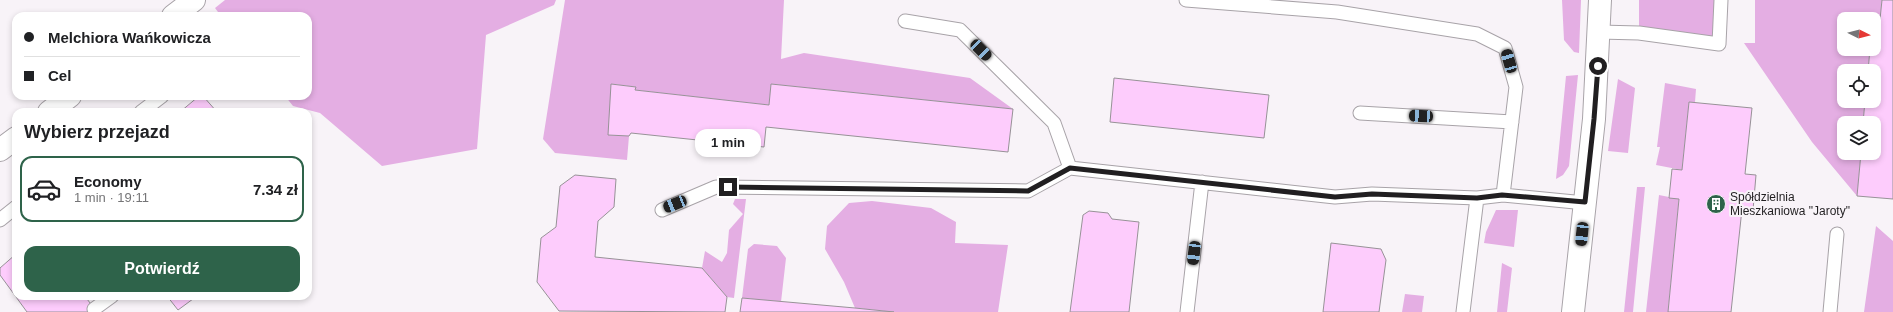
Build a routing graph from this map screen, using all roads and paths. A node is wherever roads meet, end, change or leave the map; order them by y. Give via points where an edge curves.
1 (194, 0) edge
2 (1186, 0) edge
3 (1600, 0) edge
4 (1721, 0) edge
5 (178, 12) edge
6 (904, 21) dead end
7 (1599, 32) junction
8 (65, 100) edge
9 (157, 100) edge
10 (54, 108) edge
11 (146, 108) edge
12 (1360, 113) dead end
13 (1512, 122) junction
14 (12, 141) edge
15 (0, 150) edge
16 (1070, 168) junction
17 (1202, 182) junction
18 (1502, 195) junction
19 (1477, 198) junction
20 (1585, 202) junction
21 (662, 210) dead end
22 (12, 211) edge
23 (0, 220) edge
24 (1837, 234) dead end
25 (106, 300) edge
26 (94, 309) dead end
27 (1187, 312) edge
28 (1463, 312) edge
29 (1573, 312) edge
30 (1830, 312) edge

1 - 5 street
2 - 13 lane via 1337,12 1477,34 1505,48 1516,87
3 - 7 street
4 - 7 lane via 1719,44 1639,33
6 - 16 lane via 960,30 1054,123
7 - 20 street via 1594,119
8 - 10 street
9 - 11 lane
12 - 13 lane
13 - 18 lane
14 - 15 street
16 - 17 lane
16 - 21 lane via 1028,191 716,187
17 - 19 lane via 1335,197 1372,194
17 - 27 lane
18 - 19 lane
18 - 20 lane
19 - 28 lane
20 - 29 street
22 - 23 lane
24 - 30 lane
25 - 26 lane

